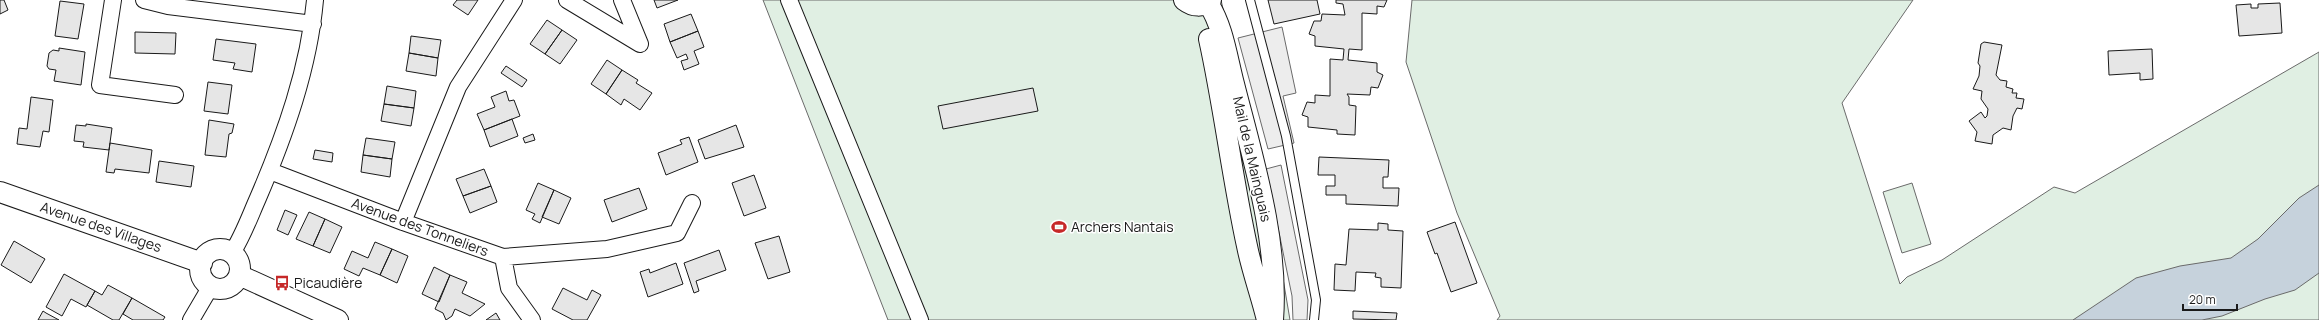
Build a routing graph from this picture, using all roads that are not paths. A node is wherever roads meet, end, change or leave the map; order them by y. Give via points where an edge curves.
1 (113, 0) edge
2 (144, 0) edge
3 (315, 0) edge
4 (514, 0) edge
5 (567, 0) edge
6 (622, 0) edge
7 (789, 0) edge
8 (1250, 0) edge
9 (1201, 2) edge
10 (313, 24) junction
11 (175, 95) dead end
12 (270, 171) junction
13 (0, 192) edge
14 (692, 203) dead end
15 (403, 222) junction
16 (232, 253) junction
17 (503, 256) junction
18 (202, 263) junction
19 (239, 275) junction
20 (211, 286) junction
21 (191, 320) edge
22 (338, 320) edge
23 (532, 320) edge
24 (920, 320) edge
25 (1267, 320) edge
26 (1273, 320) edge
27 (1314, 320) edge

1 - 11 street via 100,85
2 - 10 street via 168,6
3 - 10 street
4 - 15 street via 458,87
5 - 6 street via 640,44
7 - 24 street
8 - 27 lane via 1286,136 1316,300
9 - 25 street, Mail de la Mainguais via 1221,91 1246,245 1254,281
9 - 26 street, Mail de la Mainguais via 1222,35 1268,231 1276,288
10 - 12 street via 290,116
12 - 15 street, Avenue des Tonneliers
12 - 16 street
13 - 18 street, Avenue des Villages
14 - 17 street via 677,233 607,249
15 - 17 street, Avenue des Tonneliers
16 - 18 street via 226,250 212,251
16 - 19 street via 239,262
17 - 23 street, Avenue des Tonneliers via 509,288
18 - 20 street via 203,279
19 - 20 street via 226,288
19 - 22 street
20 - 21 street

